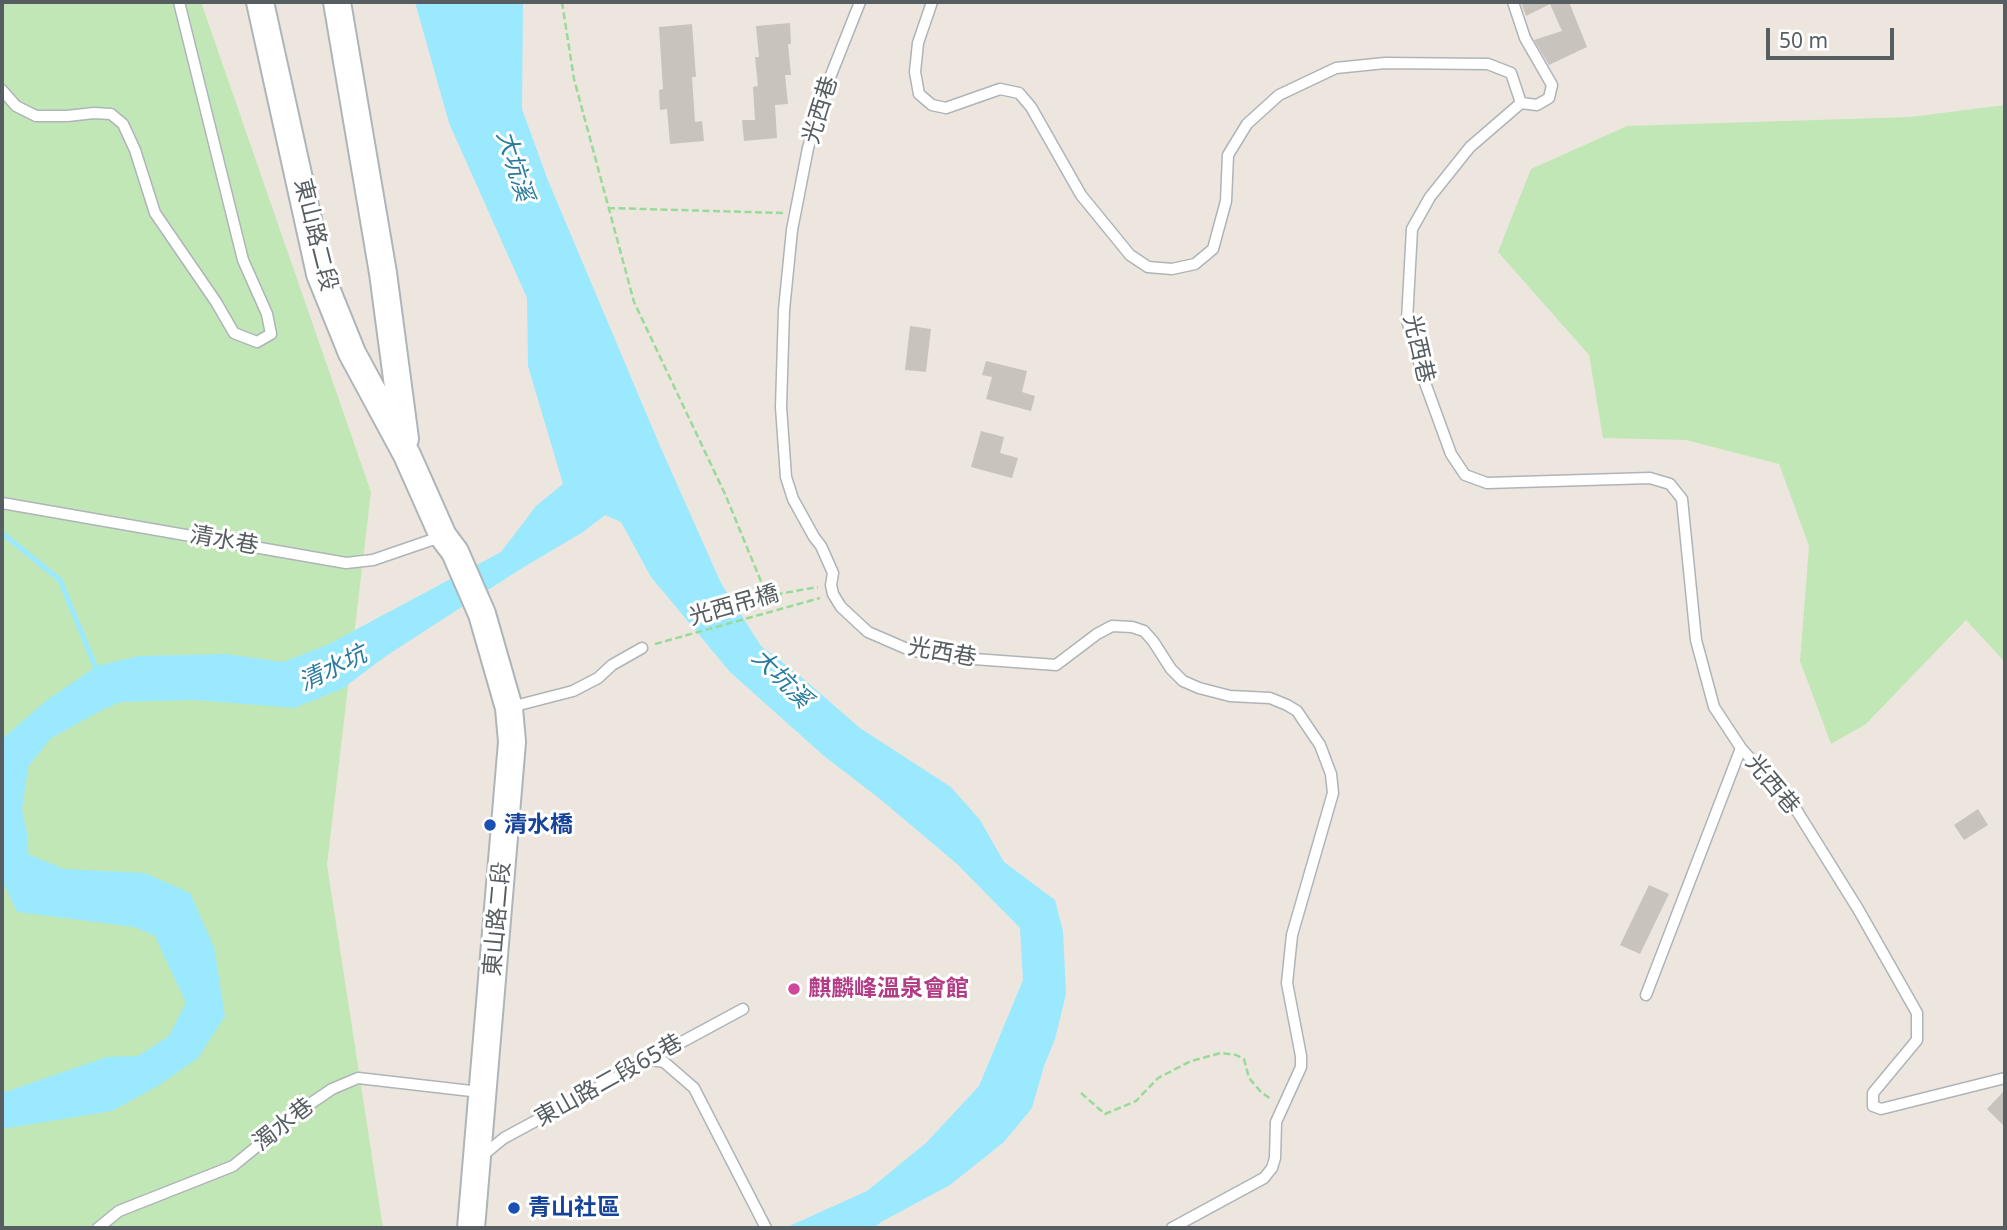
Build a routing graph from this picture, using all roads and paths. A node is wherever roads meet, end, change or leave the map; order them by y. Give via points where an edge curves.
1 (179, 2) edge
2 (260, 2) edge
3 (337, 2) edge
4 (562, 2) edge
5 (860, 2) edge
6 (932, 2) edge
7 (1513, 2) edge
8 (2, 90) edge
9 (1521, 103) junction
10 (608, 208) junction
11 (796, 213) junction
12 (407, 455) junction
13 (2, 503) edge
14 (449, 544) junction
15 (832, 590) junction
16 (642, 648) joint
17 (509, 708) junction
18 (1741, 748) junction
19 (1646, 995) dead end
20 (743, 1009) dead end
21 (638, 1064) junction
22 (2005, 1078) edge
23 (484, 1092) junction
24 (1082, 1093) dead end
25 (1282, 1107) junction
26 (478, 1158) junction
27 (98, 1228) edge
28 (471, 1228) edge
29 (766, 1228) edge
30 (1172, 1228) edge

1 - 8 lane via 243,260 267,314 271,334 257,342 234,333 155,213 123,124 111,114 36,116 16,106
2 - 12 main road, 東山路二段 via 320,274 352,354
3 - 12 main road, 東山路二段 via 383,274
4 - 10 path via 574,79
5 - 11 lane, 光西巷 via 827,85 808,148
6 - 9 lane via 918,43 915,72 919,94 932,106 946,108 1000,89 1018,93 1031,107 1081,195 1130,255 1148,267 1172,269 1195,264 1213,249 1226,201 1228,155 1247,124 1279,95 1336,68 1385,63 1488,64 1511,73
7 - 9 lane via 1525,38 1552,85 1549,97 1537,105
9 - 18 lane, 光西巷 via 1470,147 1430,197 1412,229 1406,320 1424,380 1451,454 1465,475 1487,483 1650,478 1670,484 1682,499 1696,640 1714,707
10 - 11 path
10 - 15 path via 634,302 725,494 767,596
11 - 15 lane, 光西巷 via 784,310 781,407 786,478 833,573
12 - 14 main road, 東山路二段
13 - 14 lane, 清水巷 via 346,563
14 - 17 main road, 東山路二段 via 482,614
15 - 16 path, 光西吊橋
15 - 25 lane, 光西巷 via 841,607 868,632 933,656 1056,665 1112,626 1132,627 1144,631 1183,681 1230,696 1270,698 1297,711 1320,745 1333,793 1292,935 1287,983 1301,1067
16 - 17 lane via 573,691
17 - 23 main road, 東山路二段 via 512,742
18 - 19 lane
18 - 22 lane, 光西巷 via 1797,811 1917,1013 1917,1040 1873,1093 1873,1106 1881,1109
20 - 21 lane, 東山路二段65巷
21 - 26 lane, 東山路二段65巷 via 505,1138
21 - 29 lane via 664,1062 694,1088
23 - 26 main road, 東山路二段
23 - 27 lane, 濁水巷 via 358,1077 304,1108 233,1166 119,1211
24 - 25 path via 1105,1114 1136,1101 1158,1079 1191,1061 1221,1052 1244,1059 1249,1078
25 - 30 lane, 光西巷 via 1276,1122 1275,1158 1264,1178
26 - 28 main road, 東山路二段

